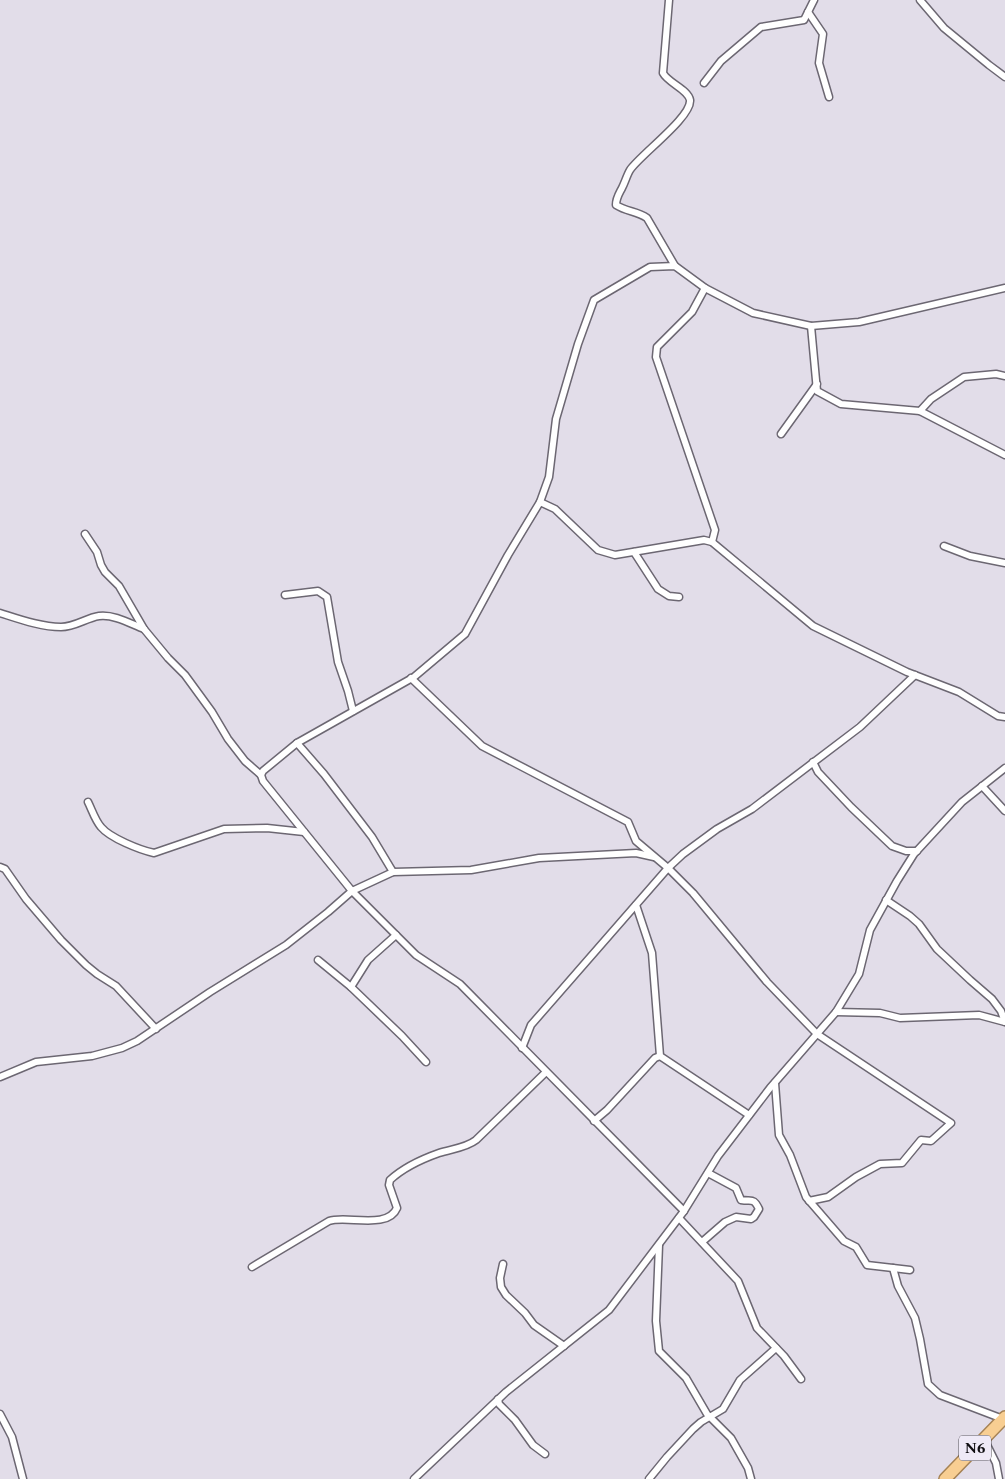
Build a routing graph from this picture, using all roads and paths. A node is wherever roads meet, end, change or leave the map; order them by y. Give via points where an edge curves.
1 (669, 0) edge
2 (814, 0) edge
3 (920, 0) edge
4 (808, 12) junction
5 (1005, 77) edge
6 (704, 82) dead end
7 (829, 97) dead end
8 (675, 266) junction
9 (705, 288) junction
10 (1005, 288) edge
11 (810, 326) junction
12 (1005, 376) edge
13 (817, 384) junction
14 (920, 411) junction
15 (781, 434) dead end
16 (1005, 455) edge
17 (540, 502) junction
18 (85, 534) dead end
19 (712, 542) junction
20 (944, 546) dead end
21 (634, 552) junction
22 (1005, 563) edge
23 (285, 595) dead end
24 (679, 598) dead end
25 (0, 613) edge
26 (144, 629) junction
27 (915, 675) junction
28 (411, 678) junction
29 (354, 711) junction
30 (1005, 717) edge
31 (297, 743) junction
32 (813, 762) junction
33 (1005, 768) edge
34 (261, 775) junction
35 (982, 786) junction
36 (88, 802) dead end
37 (1005, 811) edge
38 (304, 832) junction
39 (917, 851) junction
40 (655, 857) junction
41 (0, 867) edge
42 (668, 868) junction
43 (394, 872) junction
44 (352, 891) junction
45 (886, 900) junction
46 (636, 905) junction
47 (396, 935) junction
48 (318, 960) dead end
49 (350, 987) junction
50 (836, 1012) junction
51 (156, 1029) junction
52 (817, 1034) junction
53 (522, 1048) junction
54 (660, 1056) junction
55 (426, 1062) dead end
56 (546, 1072) junction
57 (0, 1078) edge
58 (775, 1083) junction
59 (749, 1116) junction
60 (594, 1121) junction
61 (708, 1173) junction
62 (810, 1201) junction
63 (684, 1211) junction
64 (679, 1218) junction
65 (702, 1242) junction
66 (659, 1245) junction
67 (503, 1264) dead end
68 (252, 1267) dead end
69 (893, 1268) junction
70 (910, 1270) dead end
71 (564, 1346) junction
72 (776, 1348) junction
73 (801, 1379) dead end
74 (498, 1399) junction
75 (0, 1414) edge
76 (710, 1416) junction
77 (1004, 1418) edge
78 (984, 1439) junction
79 (545, 1454) dead end
80 (23, 1479) edge
81 (414, 1479) edge
82 (649, 1479) edge
83 (751, 1479) edge
84 (945, 1479) edge
85 (999, 1479) edge

1 - 8 street via 663,73 688,95 689,107 630,170 616,205 647,218
2 - 4 street
3 - 5 street via 944,28
4 - 6 street via 804,20 761,27 721,61
4 - 7 street via 823,34 819,63
8 - 9 street
8 - 17 street via 650,267 594,300 556,419 549,477
9 - 11 street via 753,312
9 - 19 street via 692,312 657,347 656,356 715,530
10 - 11 street via 859,322
11 - 13 street
12 - 14 street via 964,377 931,399
13 - 14 street via 817,391 841,404
13 - 15 street
14 - 16 street
17 - 21 street via 555,510 598,550 615,555
17 - 28 street via 465,634
18 - 26 street via 105,572 119,586
19 - 21 street via 704,540
19 - 27 street via 813,626
20 - 22 street via 970,556
21 - 24 street via 658,589
23 - 29 street via 318,591 327,597 338,662
25 - 26 street via 61,627 109,616
26 - 34 street via 185,675 245,761
27 - 30 street via 959,692
27 - 32 street via 860,727
28 - 29 street
28 - 40 street via 482,746 628,822 636,840
29 - 31 street
31 - 34 street
31 - 43 street via 372,837
32 - 39 street via 818,772 892,846
32 - 42 street via 752,809 717,829
33 - 35 street
34 - 38 street
35 - 37 street
35 - 39 street via 962,802
36 - 38 street via 100,826 111,836 142,851 154,853 224,829 267,828
38 - 44 street
39 - 45 street
40 - 42 street
40 - 43 street via 636,853 539,858 471,870
41 - 51 street via 5,869 67,946 97,974 116,986
42 - 46 street
42 - 52 street
43 - 44 street
44 - 47 street
44 - 51 street via 286,945
45 - 50 street via 870,930 859,974
45 - 50 street via 919,924 937,949 1001,1010 1005,1022 979,1014 900,1018 880,1013
46 - 53 street via 531,1025
46 - 54 street via 652,953
47 - 49 street via 368,960
47 - 53 street via 416,955 460,984
48 - 49 street
49 - 55 street
50 - 52 street
51 - 57 street via 137,1042 106,1053 36,1062
52 - 58 street
52 - 62 street via 951,1123 931,1140 921,1140 902,1164 880,1164 828,1197
53 - 56 street
54 - 59 street
54 - 60 street
56 - 60 street
56 - 68 street via 472,1143 437,1154 392,1177 388,1183 397,1208 392,1214 371,1221 329,1220
58 - 59 street
58 - 62 street via 779,1135
59 - 61 street
60 - 63 street
61 - 63 street
61 - 65 street via 736,1188 742,1200 750,1199 759,1209 751,1219 736,1217 722,1224
62 - 69 street via 844,1240 856,1247 867,1265
63 - 64 street
64 - 65 street
64 - 66 street
65 - 72 street via 738,1281 757,1328
66 - 71 street via 610,1310
66 - 76 street via 658,1351 686,1378
67 - 71 street via 500,1278 506,1295 534,1325
69 - 70 street
69 - 77 street via 898,1286 915,1318 928,1384 940,1396
71 - 74 street
72 - 73 street
72 - 76 street via 740,1380 723,1409
74 - 79 street via 533,1445
74 - 81 street
75 - 80 street via 12,1437
76 - 82 street via 666,1457
76 - 83 street via 731,1438
77 - 78 highway, N6
78 - 84 highway, N6
78 - 85 street via 996,1463

